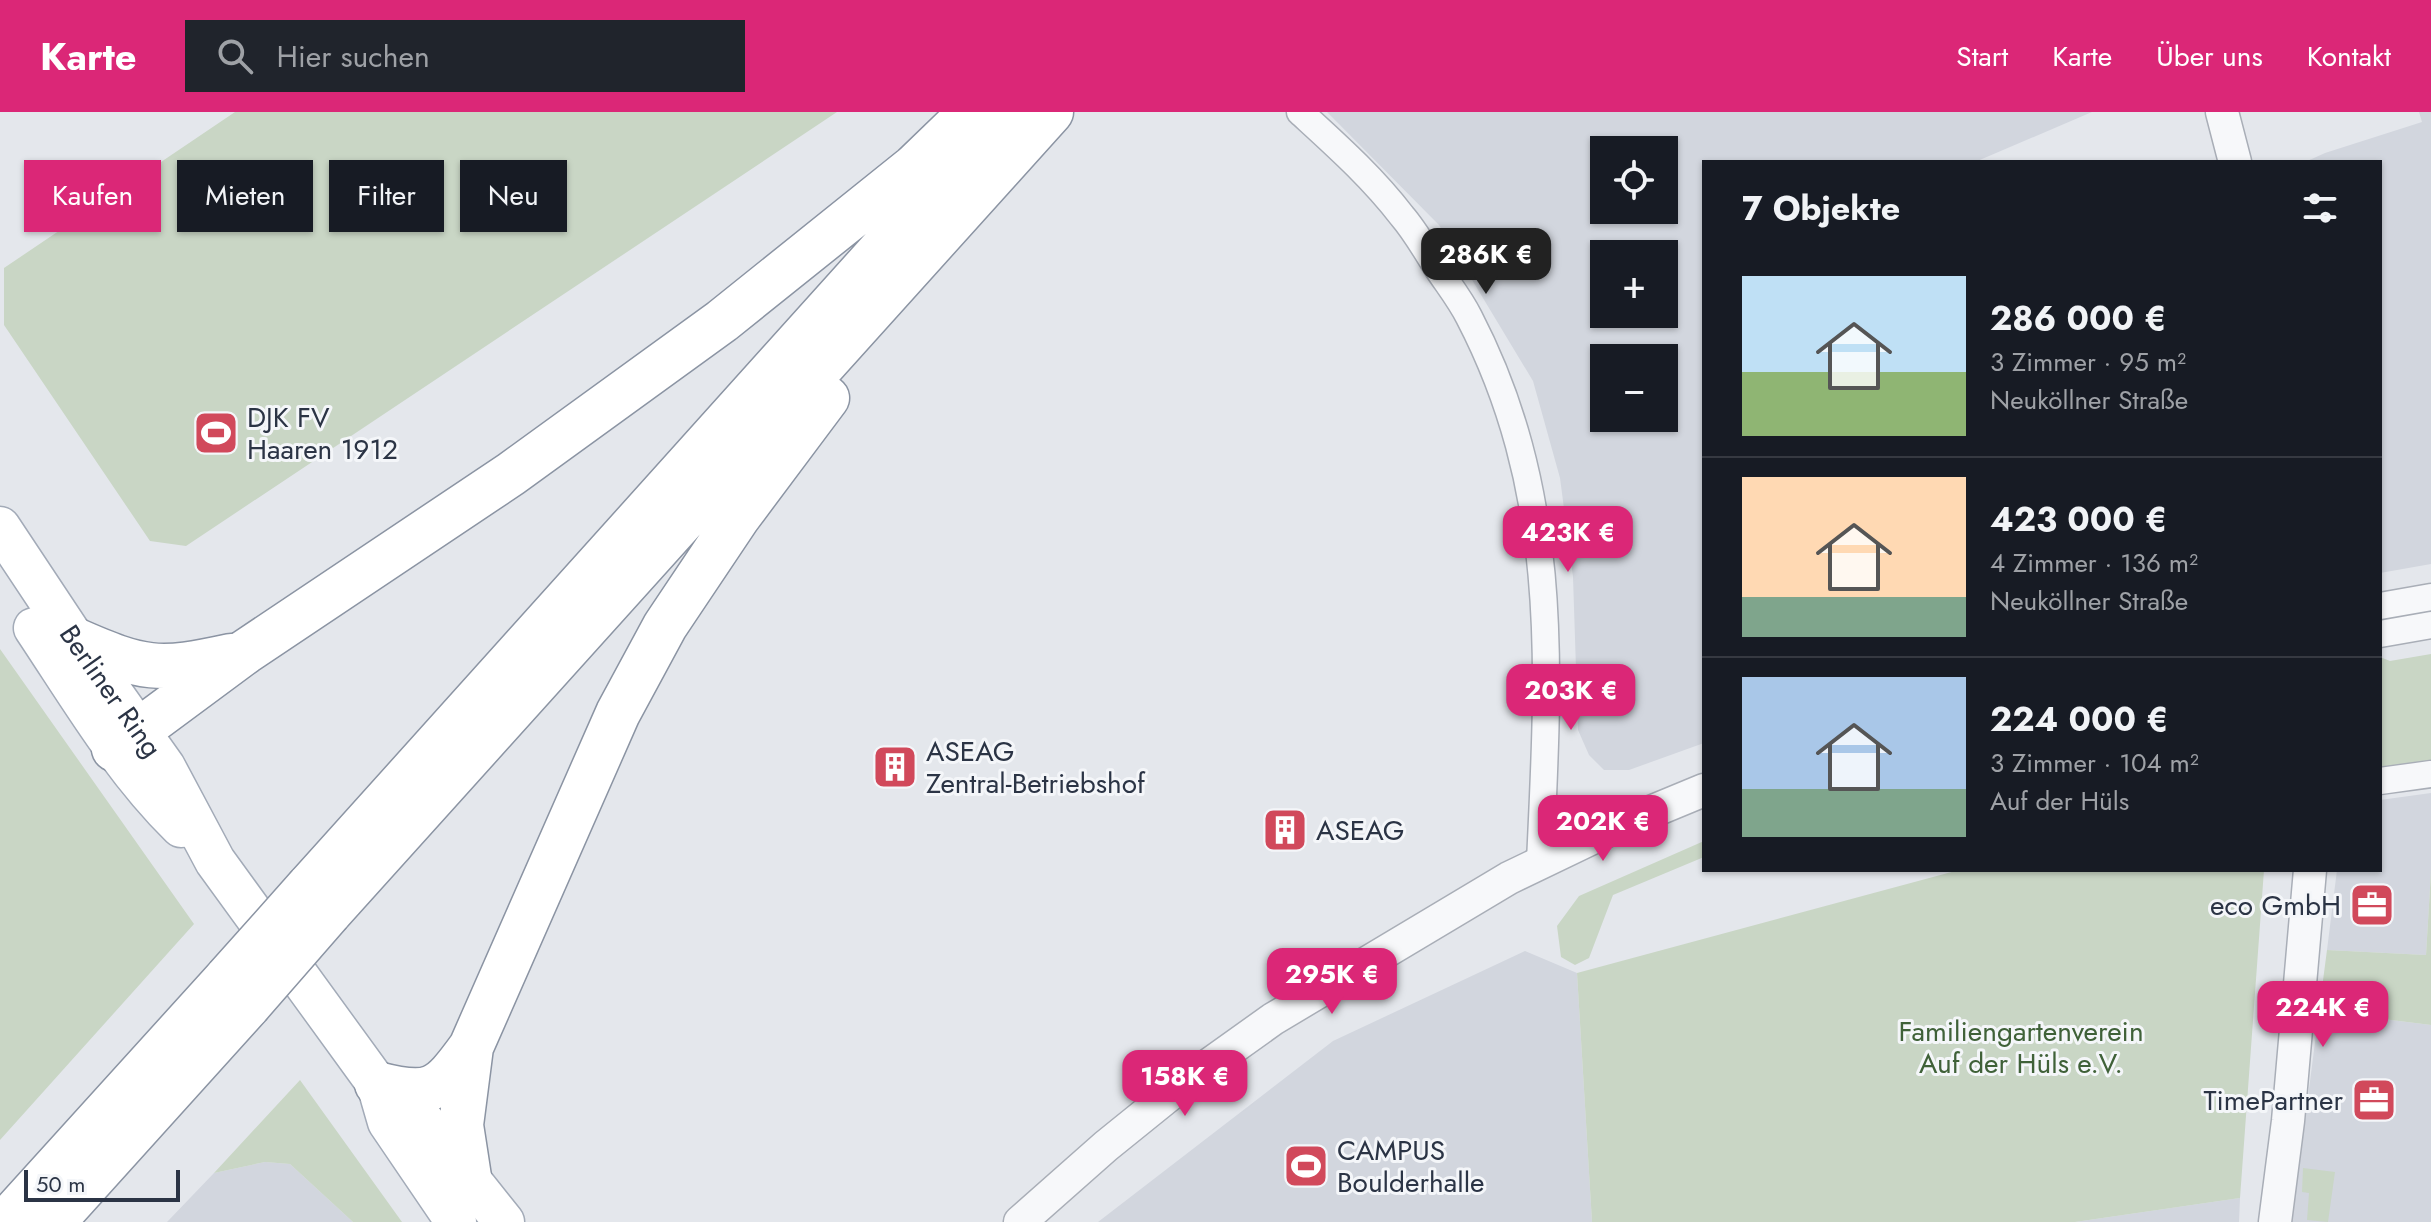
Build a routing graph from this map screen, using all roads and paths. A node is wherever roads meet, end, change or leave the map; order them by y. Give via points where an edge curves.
1 (971, 112) edge
2 (1005, 112) edge
3 (1051, 112) edge
4 (1300, 112) edge
5 (2222, 112) edge
6 (2234, 160) edge
7 (932, 244) junction
8 (0, 527) edge
9 (0, 577) edge
10 (2431, 597) edge
11 (2382, 606) edge
12 (2431, 625) edge
13 (2382, 634) edge
14 (75, 640) junction
15 (245, 652) junction
16 (127, 740) junction
17 (2431, 774) edge
18 (2382, 781) edge
19 (1702, 791) edge
20 (1540, 862) junction
21 (2310, 872) edge
22 (319, 900) junction
23 (237, 992) junction
24 (471, 1047) junction
25 (377, 1084) junction
26 (469, 1177) junction
27 (6, 1222) edge
28 (53, 1222) edge
29 (456, 1222) edge
30 (504, 1222) edge
31 (1020, 1222) edge
32 (2275, 1222) edge

1 - 15 highway via 914,167 722,321 511,474
2 - 22 highway
3 - 7 highway
4 - 20 street via 1404,217 1468,314 1512,419 1527,466 1546,601
5 - 6 street
7 - 22 highway
7 - 24 highway via 860,355 738,517 665,626 618,713
8 - 14 main road, Berliner Ring
9 - 16 main road, Berliner Ring
10 - 11 street
12 - 13 street
14 - 15 highway via 152,668
14 - 16 main road, Berliner Ring
15 - 16 highway
16 - 25 main road, Berliner Ring via 165,767 215,861
17 - 18 street
19 - 20 street
20 - 31 street via 1273,1019 1189,1079
21 - 32 street
22 - 23 highway, bridge
23 - 27 highway
23 - 28 highway
24 - 25 highway via 447,1079 425,1091
24 - 26 highway via 461,1125
25 - 26 main road, Berliner Ring via 414,1109
25 - 29 main road, Berliner Ring via 388,1122
26 - 30 main road, Berliner Ring

